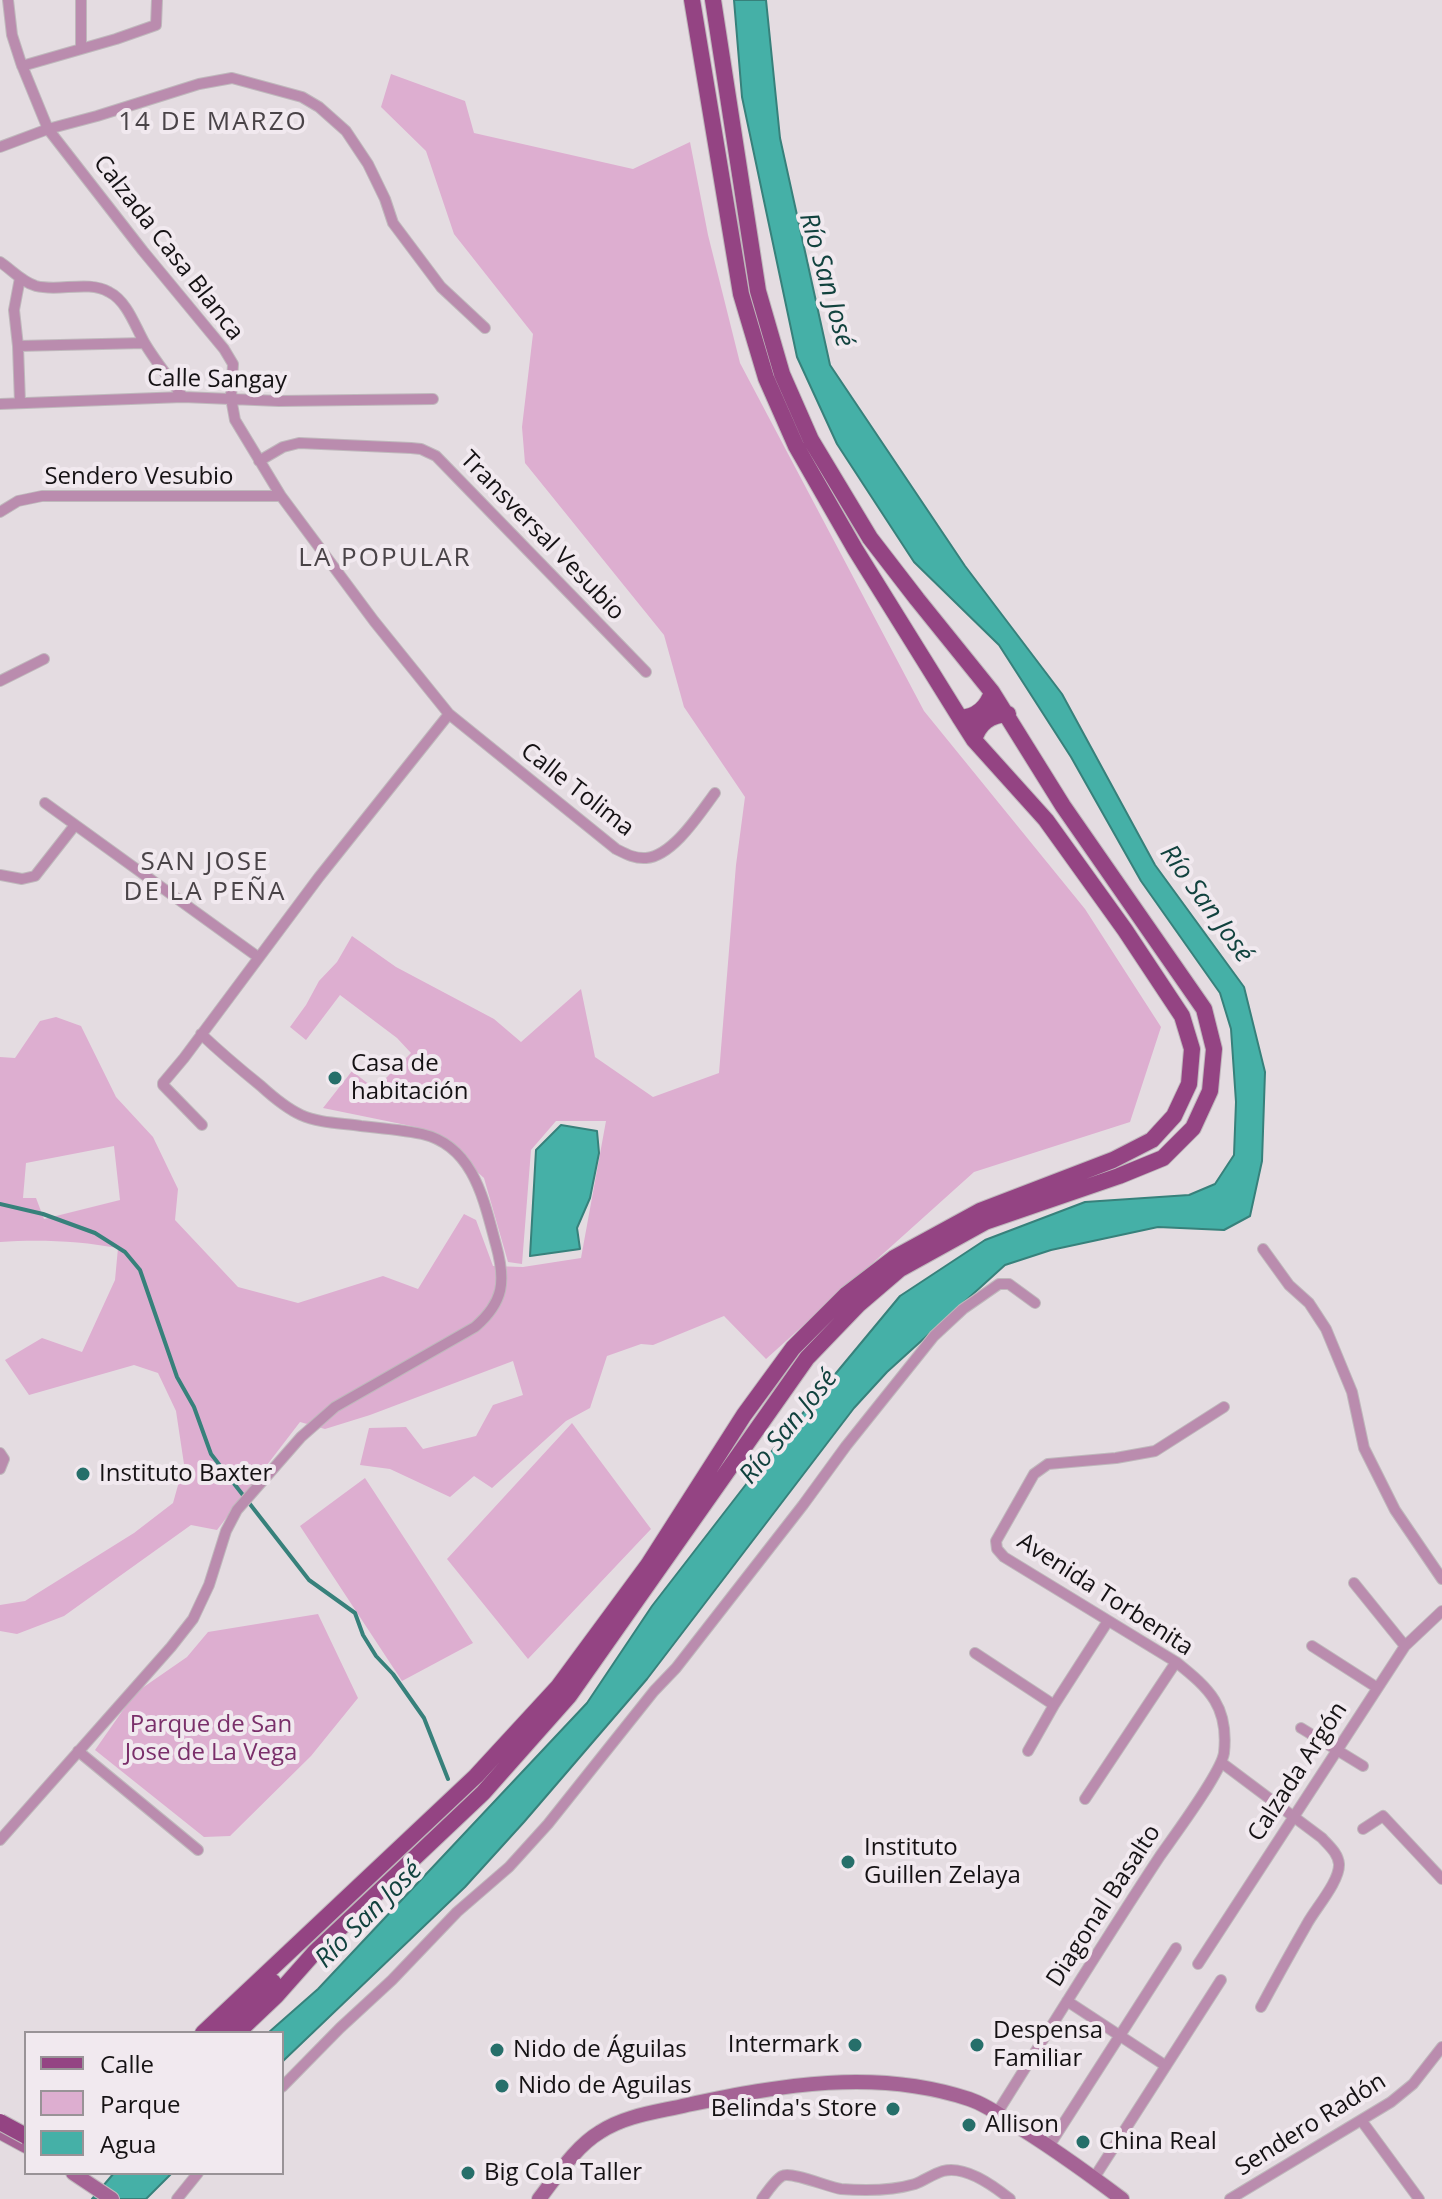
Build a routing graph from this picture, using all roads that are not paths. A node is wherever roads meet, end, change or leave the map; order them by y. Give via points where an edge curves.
1 (8, 0) edge
2 (81, 0) edge
3 (157, 0) edge
4 (692, 0) edge
5 (713, 0) edge
6 (81, 48) junction
7 (22, 66) junction
8 (48, 129) junction
9 (0, 147) edge
10 (0, 262) edge
11 (20, 278) junction
12 (485, 328) dead end
13 (144, 343) junction
14 (18, 346) junction
15 (183, 397) junction
16 (231, 398) junction
17 (433, 399) dead end
18 (20, 403) junction
19 (0, 404) edge
20 (259, 461) junction
21 (281, 496) junction
22 (0, 512) edge
23 (44, 659) dead end
24 (646, 672) dead end
25 (0, 681) edge
26 (992, 692) junction
27 (449, 714) junction
28 (1008, 714) junction
29 (960, 718) junction
30 (974, 740) junction
31 (715, 793) dead end
32 (45, 803) dead end
33 (75, 825) junction
34 (0, 875) edge
35 (258, 957) junction
36 (201, 1034) junction
37 (202, 1125) dead end
38 (1263, 1249) dead end
39 (1035, 1303) dead end
40 (1224, 1407) dead end
41 (0, 1453) edge
42 (0, 1469) edge
43 (1427, 1556) junction
44 (1442, 1556) edge
45 (1442, 1579) edge
46 (1354, 1583) dead end
47 (1442, 1611) edge
48 (1108, 1621) junction
49 (1312, 1646) dead end
50 (1405, 1646) junction
51 (975, 1653) dead end
52 (1176, 1662) junction
53 (1376, 1687) junction
54 (1054, 1705) junction
55 (1301, 1728) dead end
56 (1337, 1750) junction
57 (78, 1751) junction
58 (1028, 1751) dead end
59 (1222, 1763) junction
60 (1363, 1766) dead end
61 (1085, 1799) dead end
62 (1293, 1817) junction
63 (1363, 1829) dead end
64 (0, 1840) edge
65 (198, 1850) dead end
66 (1442, 1879) edge
67 (301, 1941) junction
68 (1176, 1948) dead end
69 (315, 1952) junction
70 (1198, 1964) dead end
71 (280, 1974) junction
72 (1221, 1980) dead end
73 (1067, 2001) junction
74 (1261, 2007) dead end
75 (205, 2031) edge
76 (226, 2031) edge
77 (239, 2031) edge
78 (1120, 2036) junction
79 (1442, 2047) edge
80 (1431, 2063) junction
81 (1166, 2066) junction
82 (1442, 2072) edge
83 (284, 2085) edge
84 (997, 2113) junction
85 (1361, 2120) junction
86 (1049, 2146) junction
87 (75, 2175) edge
88 (196, 2175) edge
89 (1094, 2178) junction
90 (112, 2199) edge
91 (177, 2199) edge
92 (539, 2199) edge
93 (762, 2199) edge
94 (1010, 2199) edge
95 (1122, 2199) edge
96 (1230, 2199) edge
97 (1419, 2199) edge

1 - 7 street, Calzada Casa Blanca
2 - 6 street
3 - 6 street via 156,25
4 - 29 main road via 741,294 766,378 796,446
5 - 26 main road via 758,291 782,374 811,440 870,538
6 - 7 street
7 - 8 street, Calzada Casa Blanca
8 - 9 street
8 - 12 street via 232,78 302,97 346,131 368,164 393,223 441,287
8 - 16 street, Calzada Casa Blanca via 224,349 233,364
10 - 11 street
11 - 13 street via 36,286 111,292
11 - 14 street via 14,310
13 - 14 street
13 - 15 street
14 - 18 street
15 - 16 street, Calle Sangay
15 - 18 street, Calle Sangay
16 - 17 street, Calle Sangay
16 - 20 street, Calzada Casa Blanca via 235,420
18 - 19 street, Calle Sangay
20 - 21 street, Calzada Casa Blanca
20 - 24 street, Transversal Vesubio via 299,443 411,448 436,456
21 - 22 street, Sendero Vesubio via 42,496
21 - 27 street, Calzada Casa Blanca
23 - 25 street
26 - 28 main road
26 - 29 main road via 981,711
27 - 31 street, Calle Tolima via 629,856 660,855
27 - 35 street
28 - 30 main road via 984,723
28 - 69 main road via 1063,806 1204,1009 1214,1049 1210,1091 1193,1128 1163,1158 985,1222 900,1269 858,1305 807,1358 569,1696 483,1793
29 - 30 main road
30 - 67 main road via 1046,820 1182,1016 1192,1049 1189,1084 1174,1116 1152,1140 980,1211 894,1258 847,1294 793,1348 648,1565 558,1687 476,1776
32 - 33 street
33 - 34 street via 35,876
33 - 35 street
35 - 36 street
36 - 37 street via 162,1084
36 - 57 street via 301,1116 424,1134 448,1146 476,1180 500,1259 500,1297 475,1327 335,1407 301,1437 226,1531 193,1619
38 - 43 street via 1326,1329 1352,1392 1364,1448 1395,1510
39 - 83 street via 1009,1284 999,1284 934,1336 548,1824
40 - 48 street, Avenida Torbenita via 1155,1451 1048,1464 1034,1474 996,1541 1004,1557
41 - 42 street
43 - 44 street
43 - 45 street
46 - 50 street
47 - 50 street, Calzada Argón
48 - 52 street, Avenida Torbenita
48 - 54 street
49 - 53 street
50 - 53 street, Calzada Argón
51 - 54 street
52 - 59 street, Avenida Torbenita via 1219,1706 1225,1725
52 - 61 street
53 - 56 street, Calzada Argón
54 - 58 street
55 - 56 street
56 - 60 street
56 - 62 street, Calzada Argón
57 - 64 street
57 - 65 street
59 - 62 street
59 - 73 street, Diagonal Basalto
62 - 70 street, Calzada Argón
62 - 74 street via 1322,1838 1339,1864
63 - 66 street via 1383,1816
67 - 71 main road
67 - 75 main road
68 - 78 street
69 - 71 main road
69 - 77 main road
71 - 76 main road
72 - 81 street
73 - 78 street
73 - 84 street, Diagonal Basalto
78 - 81 street
78 - 86 street
79 - 80 street, Sendero Radón
80 - 82 street
80 - 85 street, Sendero Radón via 1391,2102
81 - 89 street
84 - 86 main road
84 - 92 main road via 971,2099 898,2083 803,2085 725,2097 625,2119 598,2132
85 - 96 street, Sendero Radón
85 - 97 street
86 - 89 main road
87 - 90 main road
88 - 91 street
89 - 95 main road
93 - 94 street via 782,2176 792,2174 829,2187 868,2192 913,2184 949,2170 994,2185

